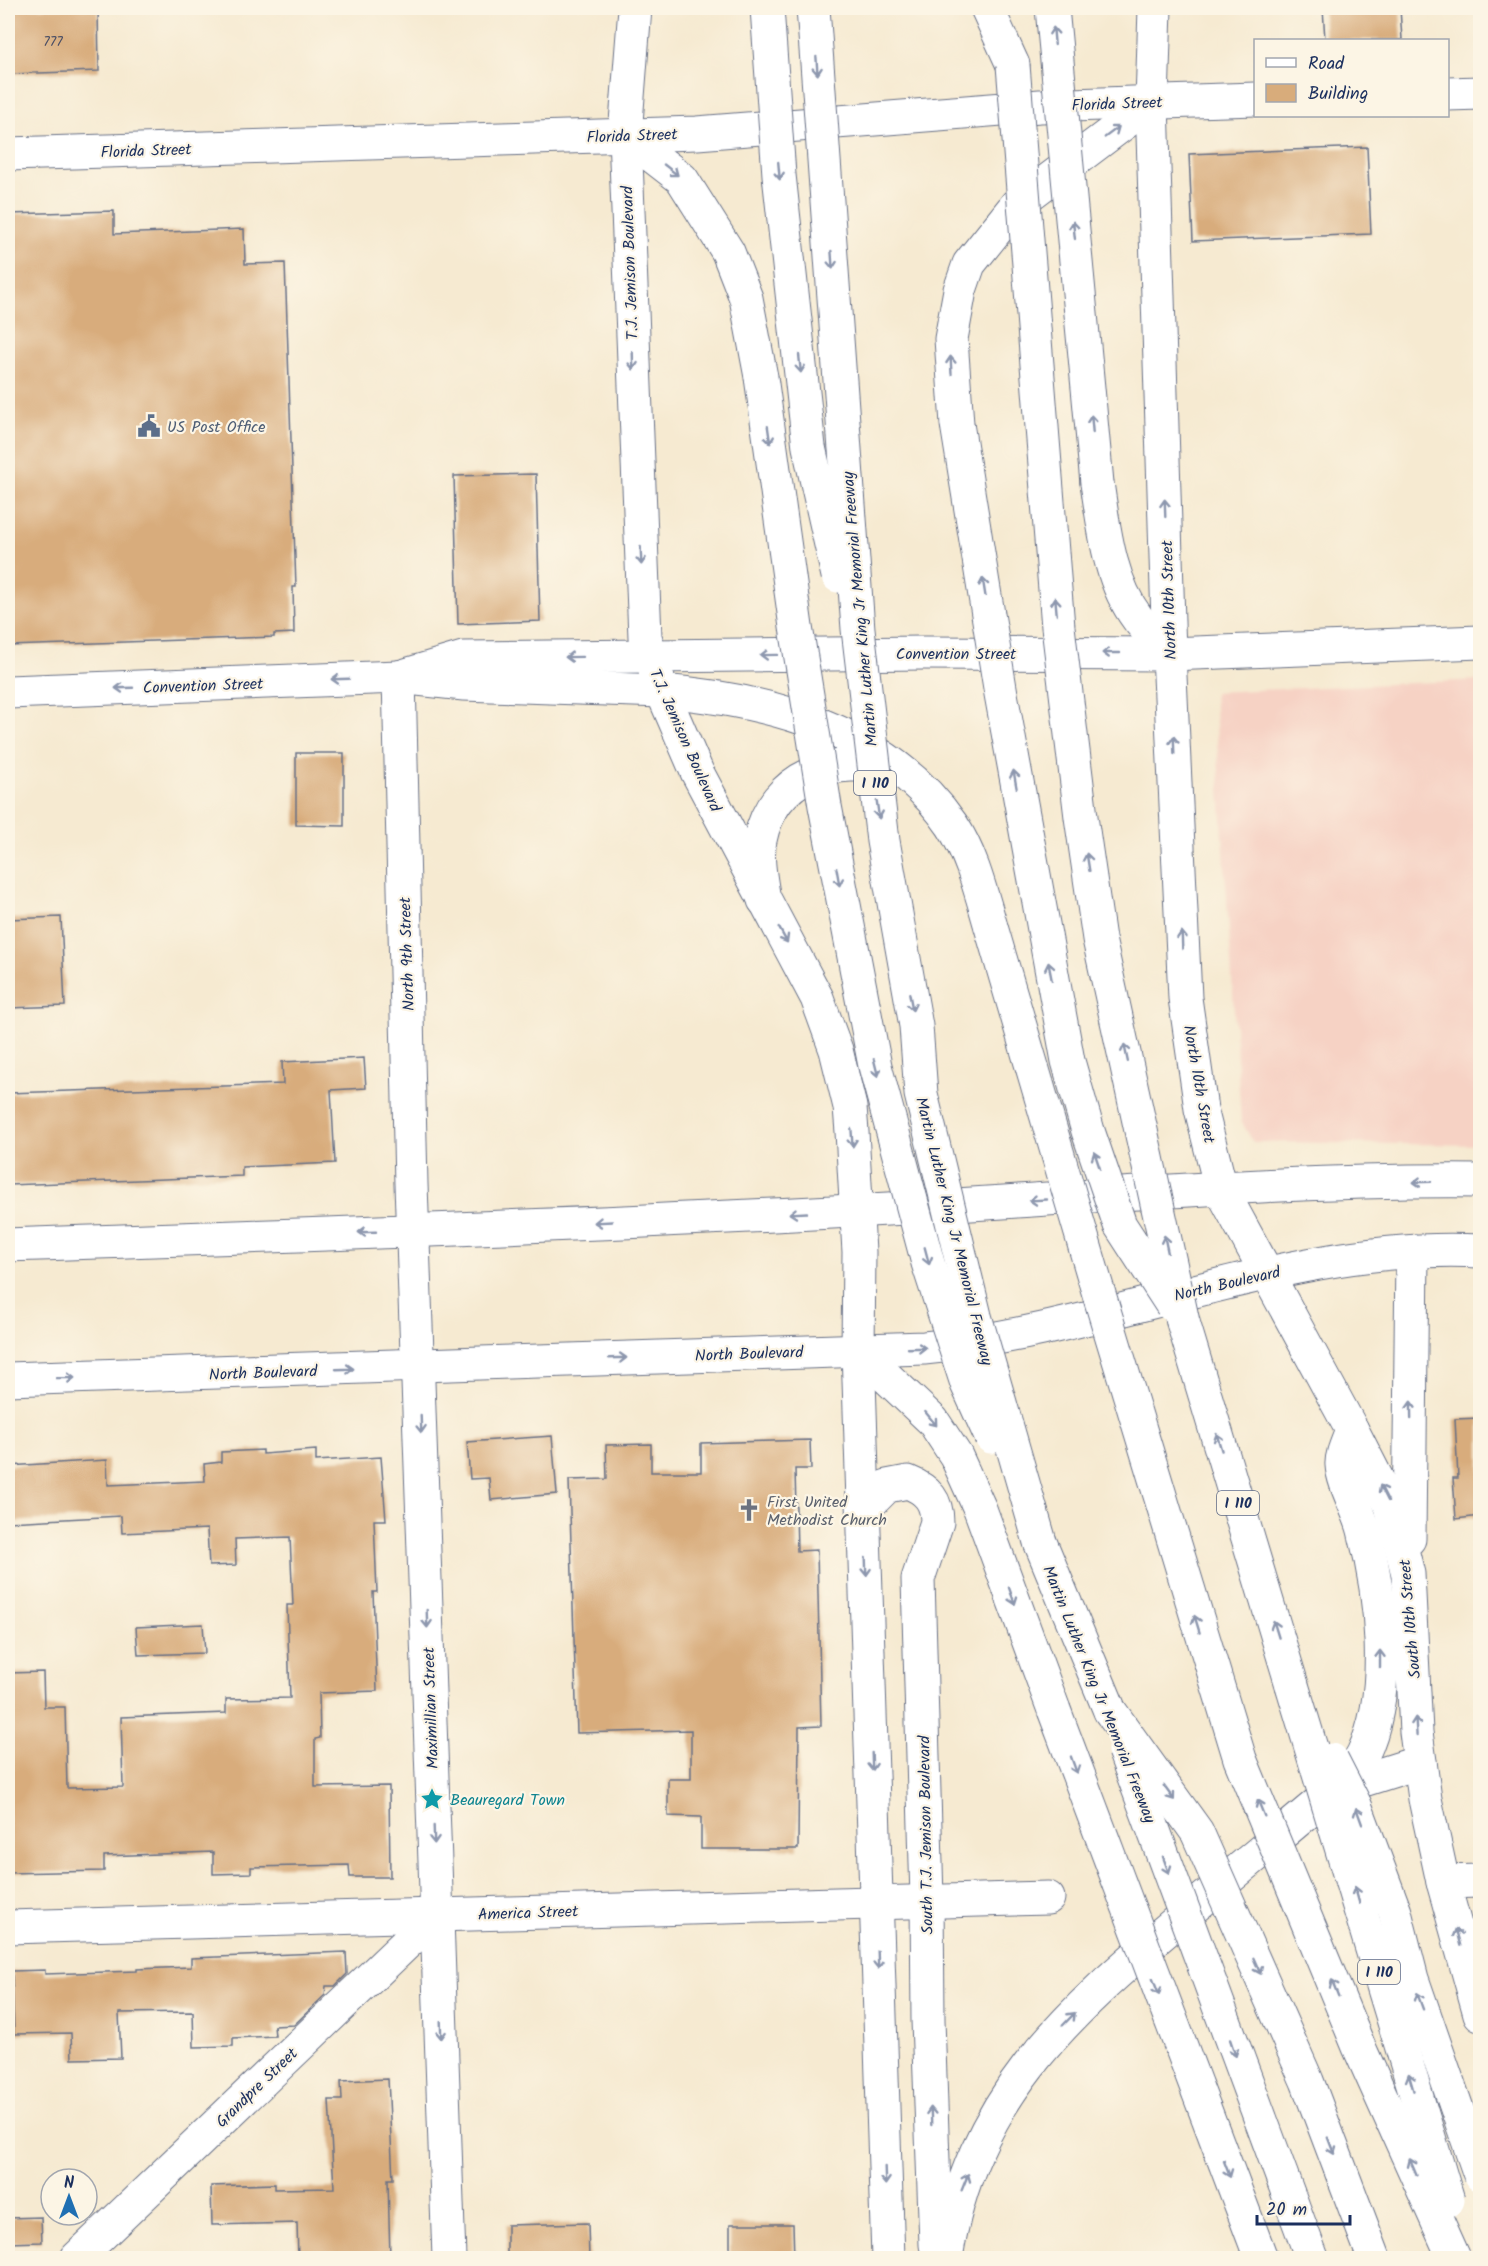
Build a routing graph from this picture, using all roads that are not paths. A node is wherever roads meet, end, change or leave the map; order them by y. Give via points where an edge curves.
1 (634, 8) edge
2 (767, 8) edge
3 (813, 8) edge
4 (987, 8) edge
5 (1007, 8) edge
6 (1052, 8) edge
7 (1155, 8) edge
8 (1013, 65) junction
9 (1480, 93) edge
10 (1449, 94) edge
11 (1254, 99) edge
12 (1152, 102) junction
13 (625, 135) junction
14 (8, 154) edge
15 (1480, 642) edge
16 (1169, 654) junction
17 (649, 656) junction
18 (399, 677) junction
19 (662, 691) junction
20 (8, 692) edge
21 (865, 695) junction
22 (901, 772) junction
23 (764, 900) junction
24 (1480, 1181) edge
25 (1221, 1189) junction
26 (857, 1210) junction
27 (413, 1230) junction
28 (8, 1245) edge
29 (1480, 1251) edge
30 (1412, 1252) junction
31 (1264, 1272) junction
32 (1183, 1322) junction
33 (858, 1350) junction
34 (419, 1366) junction
35 (8, 1379) edge
36 (1352, 1430) junction
37 (865, 1508) junction
38 (1040, 1542) junction
39 (1408, 1574) junction
40 (1292, 1685) junction
41 (1110, 1711) junction
42 (1420, 1762) junction
43 (1335, 1789) junction
44 (1480, 1881) edge
45 (1443, 1882) junction
46 (1048, 1898) dead end
47 (927, 1899) junction
48 (876, 1902) junction
49 (436, 1914) junction
50 (8, 1927) edge
51 (1480, 2014) edge
52 (1480, 2175) edge
53 (77, 2259) edge
54 (449, 2259) edge
55 (888, 2259) edge
56 (937, 2259) edge
57 (946, 2259) edge
58 (1261, 2259) edge
59 (1312, 2259) edge
60 (1374, 2259) edge
61 (1454, 2259) edge
62 (1467, 2259) edge

1 - 13 main road
2 -> 21 main road, bridge via 809,447
3 -> 21 main road, Martin Luther King Jr Memorial Freeway / I 110, bridge
4 - 8 main road
5 - 8 main road, I 110
16 -> 6 main road, bridge via 1138,619 1125,597 1112,564 1097,483
7 - 12 main road, North 10th Street
32 -> 8 main road, I 110, bridge via 1099,939 1078,795 1058,627
9 - 10 main road
11 - 12 main road, Florida Street
12 - 13 main road, Florida Street via 1040,106
16 -> 12 main road, North 10th Street
32 -> 12 main road, bridge via 1120,1225 1068,1061 1003,706 957,424 951,339 969,264 1017,204
13 - 14 main road, Florida Street
13 -> 17 main road, T.J. Jemison Boulevard via 644,628
13 -> 38 main road, bridge via 682,179 728,252 746,298 825,806 875,1066 928,1263 967,1384
15 - 16 main road, Convention Street
16 -> 17 main road, Convention Street
25 -> 16 main road, North 10th Street via 1202,1109 1185,998
17 -> 18 main road, Convention Street via 463,658
17 - 19 main road, T.J. Jemison Boulevard
18 - 19 main road, Convention Street via 464,684
18 -> 20 main road, Convention Street
18 - 27 main road, North 9th Street
19 - 22 main road, Convention Street via 701,694 795,714 856,741
19 - 23 main road, T.J. Jemison Boulevard via 696,772
21 -> 38 main road, Martin Luther King Jr Memorial Freeway / I 110, bridge via 883,841 916,1026 921,1094 975,1316
22 - 23 main road via 864,764 832,766 817,770 783,794 760,840
61 -> 22 main road, Convention Street, bridge via 1359,2047 1240,1758 971,863 952,826 920,787
23 -> 26 main road, T.J. Jemison Boulevard via 816,998 836,1050 849,1107
24 -> 25 main road
25 -> 26 main road
25 - 31 main road, South 10th Street
26 -> 27 main road
26 - 33 main road, T.J. Jemison Boulevard
27 -> 28 main road
27 - 34 main road, Maximillian Street
29 - 30 main road, North Boulevard
30 - 31 main road, North Boulevard
39 -> 30 main road
33 -> 31 main road, North Boulevard via 976,1343 1032,1333
31 - 36 main road, South 10th Street
40 -> 32 main road, I 110
34 -> 33 main road, North Boulevard
33 - 37 main road
33 -> 58 main road, bridge via 933,1421 956,1456 980,1509
35 -> 34 main road, North Boulevard
34 -> 49 main road, Maximillian Street
39 -> 36 main road, South 10th Street via 1391,1506
43 -> 36 main road via 1354,1770 1369,1740 1380,1674 1372,1564 1364,1528 1341,1464
37 - 47 main road, South T.J. Jemison Boulevard via 879,1491 899,1482 916,1485 935,1505 936,1522 918,1579
37 -> 48 main road
38 - 41 main road, Martin Luther King Jr Memorial Freeway / I 110
42 -> 39 main road, South 10th Street
52 -> 40 main road, bridge via 1412,1979 1395,1912 1355,1805
62 -> 40 main road, I 110, bridge
41 -> 59 main road, Martin Luther King Jr Memorial Freeway / I 110, bridge
41 -> 60 main road, bridge via 1197,1832 1307,2081
42 - 43 main road
42 - 45 main road, South 10th Street
57 -> 43 main road via 951,2224 985,2133 1031,2060 1105,1982
44 - 45 main road
51 -> 45 main road, South 10th Street
46 - 47 main road, America Street
47 - 48 main road, America Street
56 -> 47 main road, South T.J. Jemison Boulevard
48 - 49 main road, America Street
48 -> 55 main road
49 - 50 main road, America Street
49 - 53 main road, Grandpre Street
49 -> 54 main road, Maximillian Street

